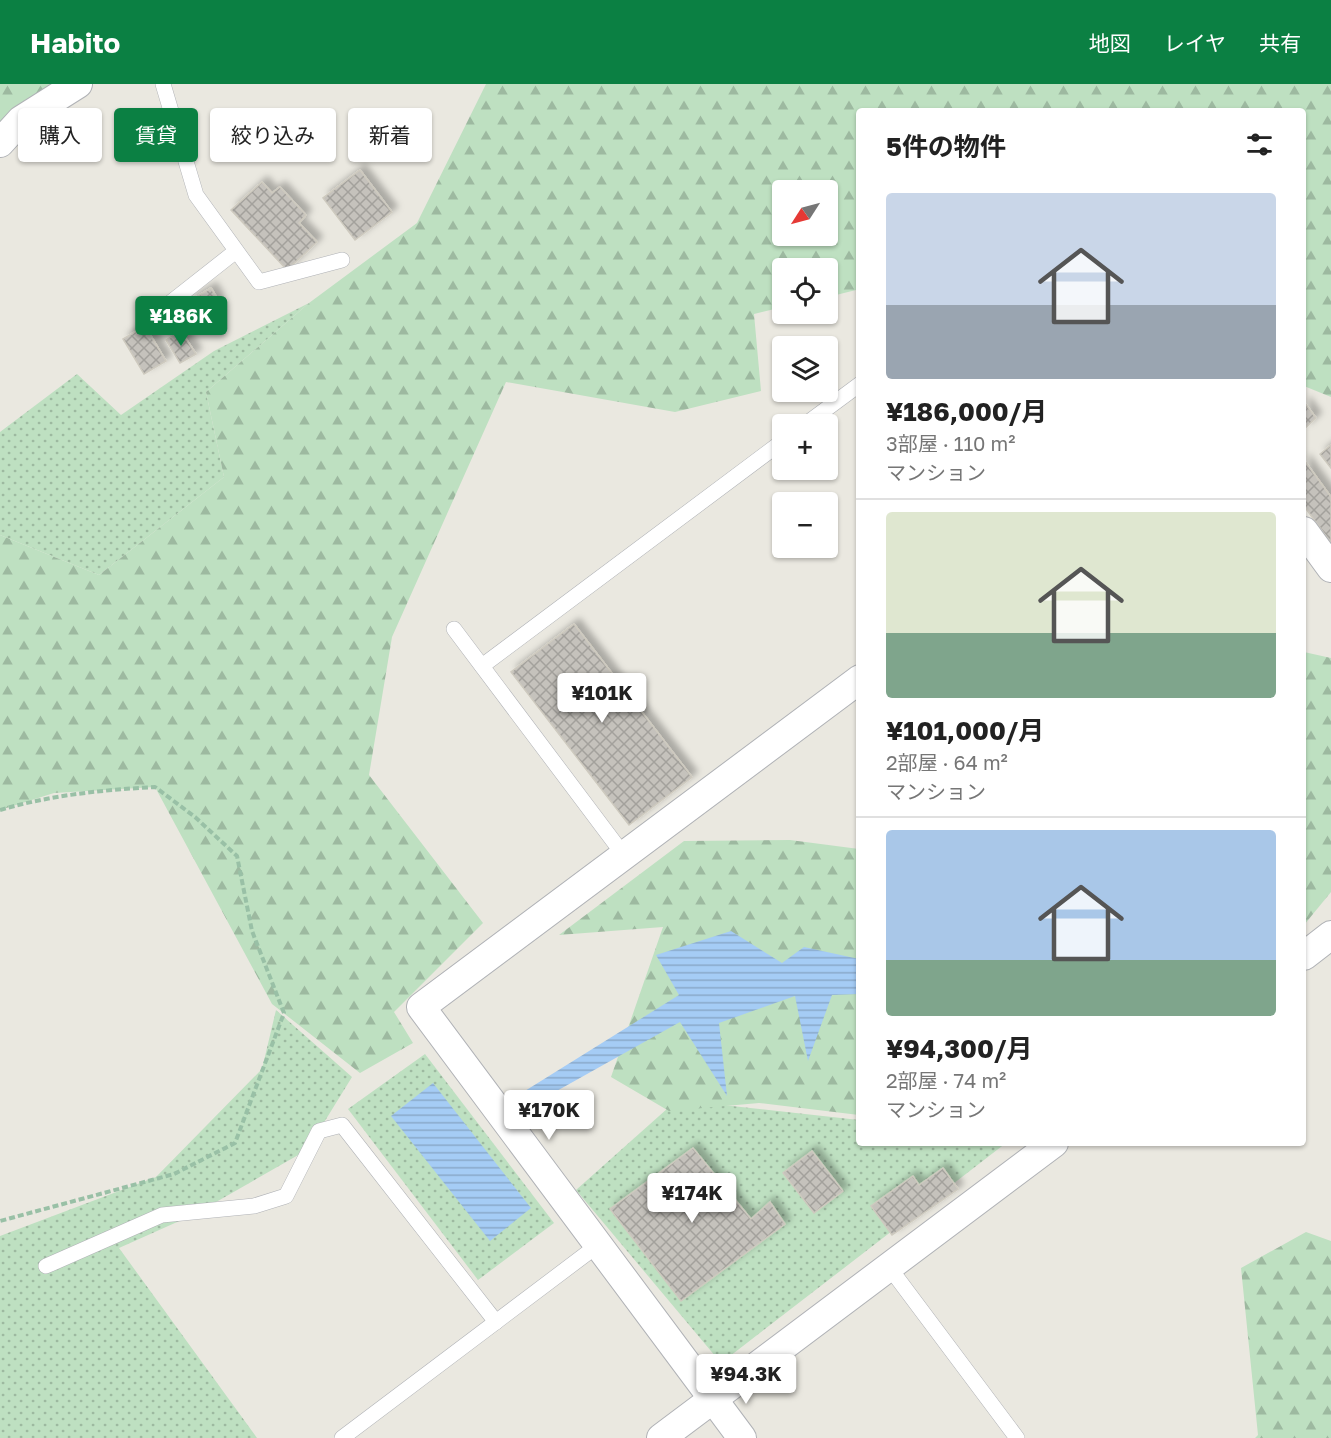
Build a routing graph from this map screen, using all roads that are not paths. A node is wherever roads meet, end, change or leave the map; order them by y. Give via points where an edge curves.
1 (78, 84) edge
2 (163, 84) edge
3 (0, 143) edge
4 (236, 251) junction
5 (342, 260) dead end
6 (156, 314) dead end
7 (856, 387) edge
8 (820, 414) edge
9 (772, 449) edge
10 (1306, 534) edge
11 (1331, 568) edge
12 (454, 629) dead end
13 (482, 666) junction
14 (856, 682) edge
15 (623, 854) junction
16 (1331, 935) edge
17 (1306, 954) edge
18 (1050, 1146) edge
19 (598, 1245) junction
20 (46, 1266) dead end
21 (889, 1267) junction
22 (496, 1322) junction
23 (713, 1399) junction
24 (342, 1438) edge
25 (661, 1438) edge
26 (742, 1438) edge
27 (1017, 1438) edge

1 - 3 street via 21,120
2 - 4 lane via 196,195
4 - 5 lane via 259,282
4 - 6 lane
7 - 8 lane
9 - 13 lane
10 - 11 street
12 - 13 lane
13 - 15 lane
14 - 15 street
15 - 19 street via 421,1007
16 - 17 street
18 - 21 street
19 - 22 lane
19 - 23 street
20 - 22 lane via 162,1215 254,1206 286,1196 319,1131 342,1125
21 - 23 street
21 - 27 lane
22 - 24 lane
23 - 25 street
23 - 26 street

